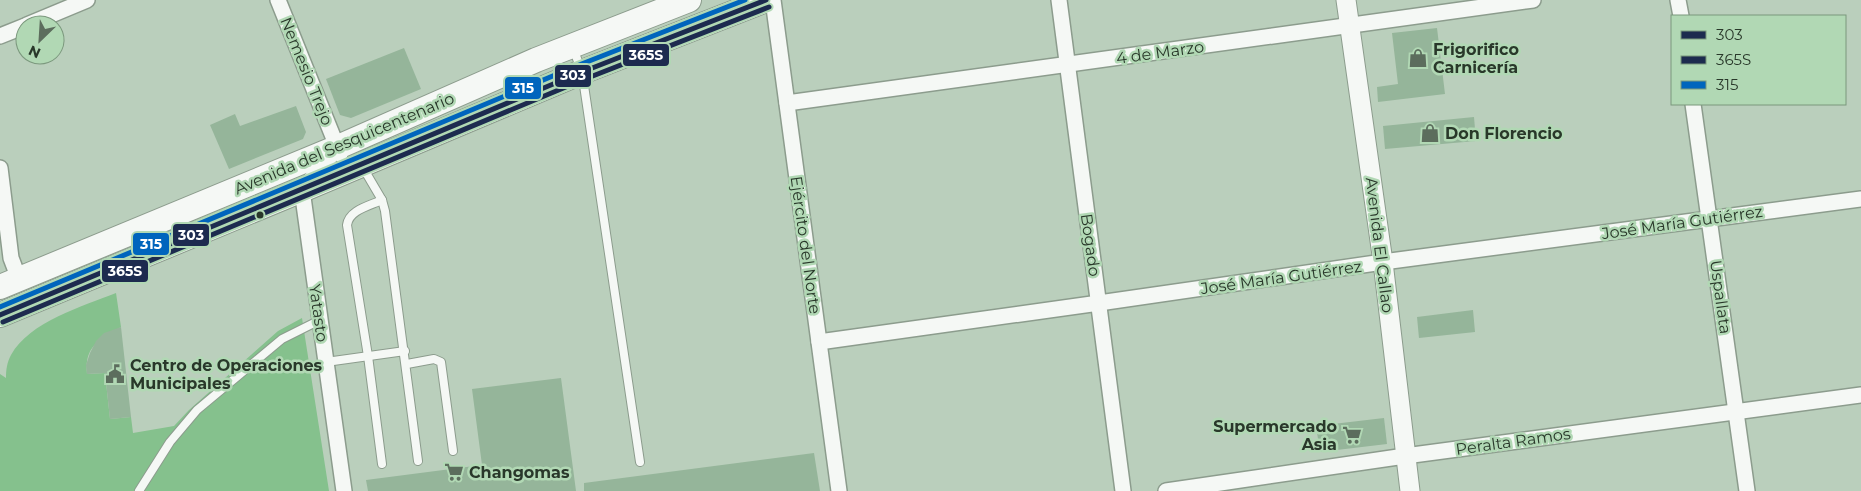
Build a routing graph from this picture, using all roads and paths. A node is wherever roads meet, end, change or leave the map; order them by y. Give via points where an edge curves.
1 (87, 0) edge
2 (278, 0) edge
3 (689, 0) edge
4 (766, 0) edge
5 (773, 0) edge
6 (1058, 0) edge
7 (1346, 0) edge
8 (1533, 0) edge
9 (1678, 0) edge
10 (50, 15) edge
11 (1681, 15) edge
12 (1350, 25) junction
13 (15, 30) edge
14 (0, 36) edge
15 (572, 46) junction
16 (1066, 65) junction
17 (582, 72) junction
18 (786, 103) junction
19 (1693, 105) edge
20 (338, 147) junction
21 (353, 167) junction
22 (0, 168) edge
23 (302, 190) junction
24 (1861, 198) edge
25 (382, 200) junction
26 (1710, 219) junction
27 (1383, 262) junction
28 (9, 283) edge
29 (1099, 304) junction
30 (10, 310) edge
31 (320, 320) junction
32 (0, 328) edge
33 (820, 342) junction
34 (405, 351) junction
35 (368, 356) junction
36 (326, 362) junction
37 (407, 364) junction
38 (1861, 395) edge
39 (1737, 412) junction
40 (453, 451) dead end
41 (1405, 456) junction
42 (418, 461) dead end
43 (640, 462) dead end
44 (382, 464) dead end
45 (139, 491) edge
46 (344, 491) edge
47 (839, 491) edge
48 (1123, 491) edge
49 (1166, 491) edge
50 (1410, 491) edge
51 (1747, 491) edge

1 - 10 street
2 - 20 street, Nemesio Trejo
3 - 15 main road, Avenida del Sesquicentenario
4 - 17 main road, Avenida del Sesquicentenario
5 - 18 street, Ejército del Norte
6 - 16 street, Bogado
7 - 12 street, Avenida El Callao
8 - 12 street, 4 de Marzo
9 - 11 street
12 - 16 street, 4 de Marzo
12 - 27 street, Avenida El Callao
13 - 14 street
15 - 17 lane
15 - 20 main road, Avenida del Sesquicentenario
16 - 18 street, 4 de Marzo
16 - 29 street, Bogado
17 - 21 main road, Avenida del Sesquicentenario
17 - 43 lane
18 - 33 street, Ejército del Norte
19 - 26 street, Uspallata
20 - 21 street, Nemesio Trejo
20 - 23 street
20 - 28 main road, Avenida del Sesquicentenario
21 - 23 main road, Avenida del Sesquicentenario
21 - 25 lane
22 - 28 street via 11,258
23 - 30 main road, Avenida del Sesquicentenario
23 - 31 street, Yatasto
24 - 26 street, José María Gutiérrez
25 - 34 lane
25 - 35 lane via 353,213 347,225
26 - 27 street, José María Gutiérrez
26 - 39 street, Uspallata
27 - 29 street, José María Gutiérrez
27 - 41 street, Avenida El Callao
29 - 33 street, José María Gutiérrez
29 - 48 street, Bogado
30 - 32 main road
31 - 36 street, Yatasto
31 - 45 lane via 282,339 197,410 170,442
33 - 47 street, Ejército del Norte
34 - 35 lane
34 - 37 lane
35 - 36 lane
35 - 44 lane
36 - 46 street, Yatasto
37 - 40 lane via 441,362
37 - 42 lane
38 - 39 street, Peralta Ramos
39 - 41 street, Peralta Ramos
39 - 51 street, Uspallata
41 - 49 street, Peralta Ramos
41 - 50 street, Avenida El Callao

